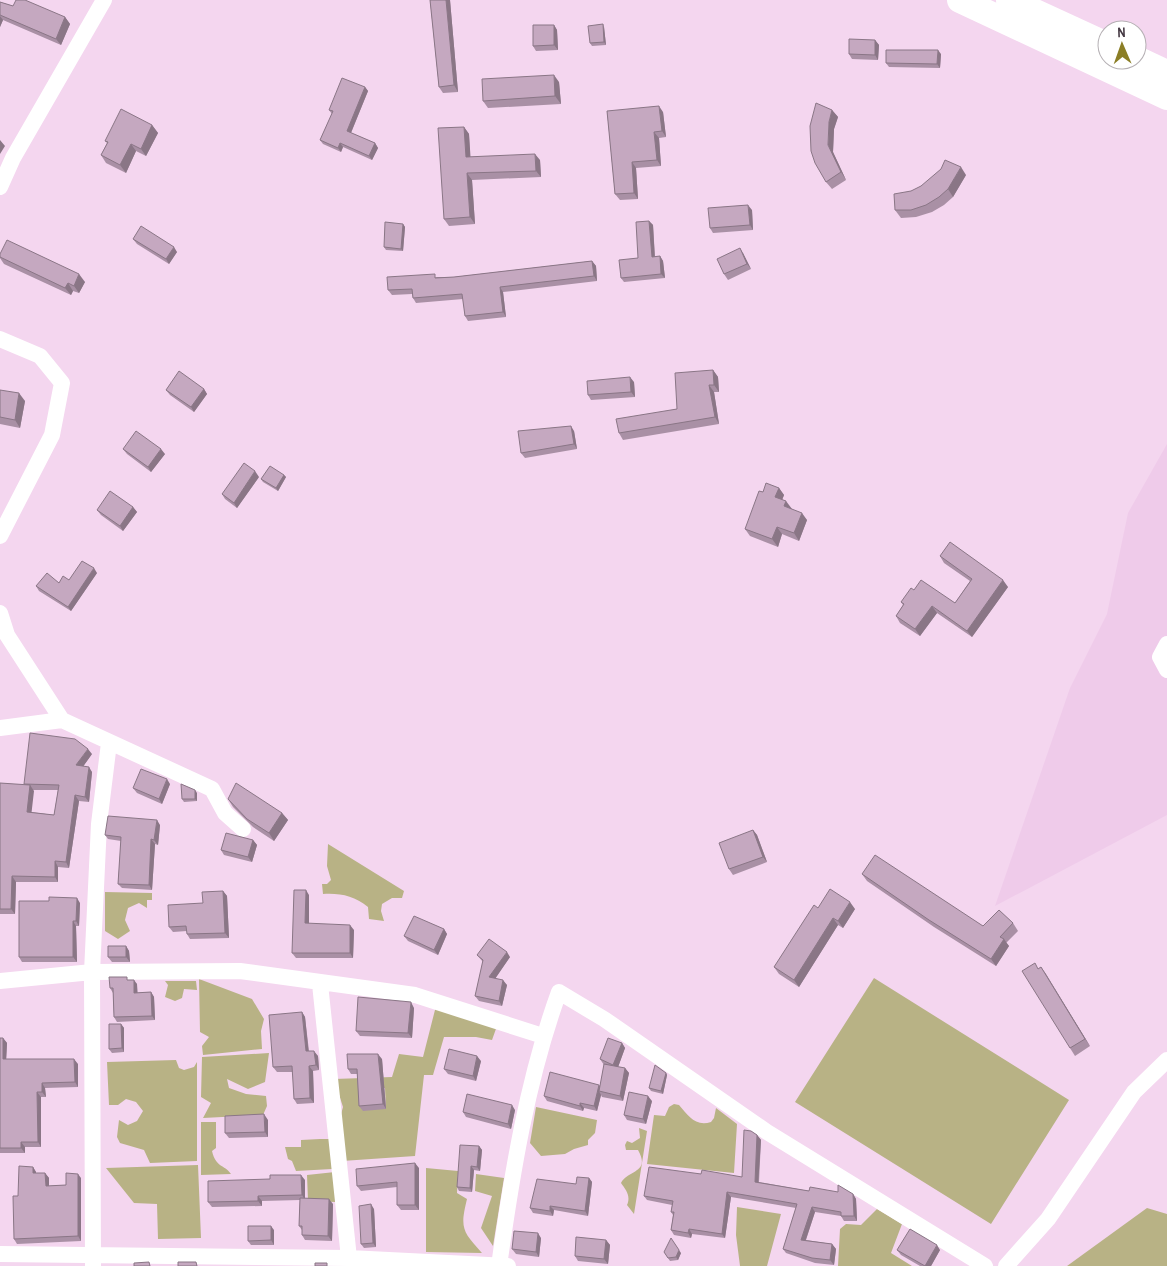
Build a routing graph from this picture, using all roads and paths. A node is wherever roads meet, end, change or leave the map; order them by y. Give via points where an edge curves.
1 (104, 0) edge
2 (960, 0) edge
3 (1009, 0) edge
4 (1097, 41) edge
5 (1147, 64) edge
6 (1167, 73) edge
7 (1167, 97) edge
8 (0, 187) edge
9 (0, 339) edge
10 (0, 536) edge
11 (0, 613) edge
12 (1167, 644) edge
13 (1167, 670) edge
14 (62, 720) junction
15 (0, 728) edge
16 (110, 743) junction
17 (243, 829) edge
18 (92, 972) junction
19 (0, 981) edge
20 (320, 984) junction
21 (543, 1036) junction
22 (1167, 1060) edge
23 (0, 1254) edge
24 (349, 1258) junction
25 (93, 1260) edge
26 (499, 1266) edge
27 (508, 1266) edge
28 (985, 1266) edge
29 (1006, 1266) edge

1 - 8 street via 13,158
2 - 7 highway
3 - 4 highway
5 - 6 highway
9 - 10 street via 40,356 62,383 52,435
11 - 14 street via 7,635
12 - 13 street via 1160,657
14 - 15 street
14 - 16 street
16 - 17 street via 212,789 225,813
16 - 18 street via 99,824
18 - 19 street
18 - 20 street via 240,971
18 - 25 street
20 - 21 street via 415,995
20 - 24 street
21 - 26 street via 528,1095
21 - 28 street via 559,992 604,1019 767,1132
22 - 29 street via 1134,1092 1048,1219
23 - 25 street
24 - 25 street
24 - 26 street
26 - 27 street

